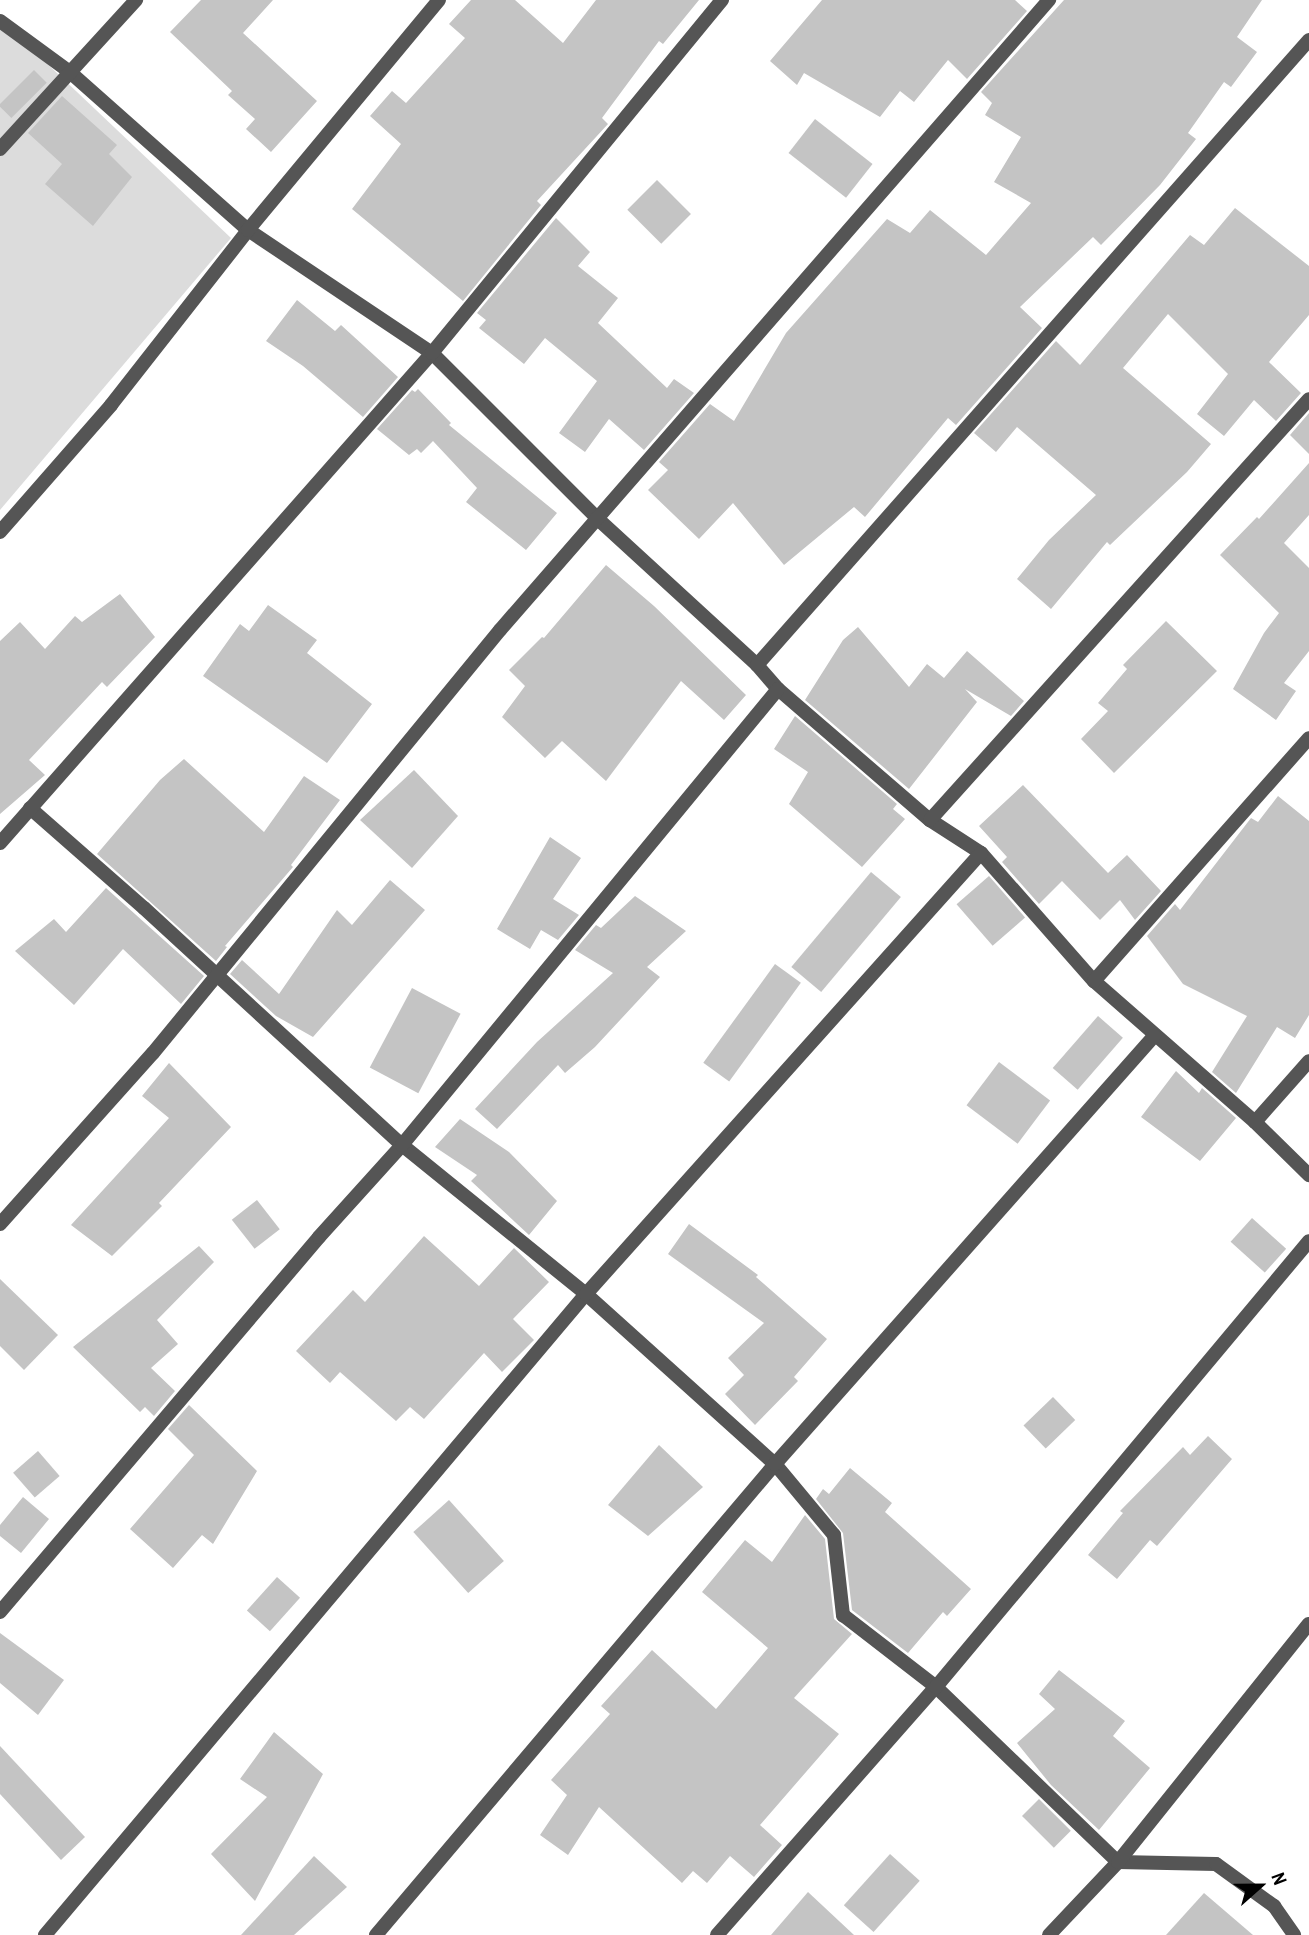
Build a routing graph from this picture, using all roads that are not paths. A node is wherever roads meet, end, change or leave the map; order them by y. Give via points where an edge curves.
1 (136, 0) edge
2 (439, 0) edge
3 (722, 0) edge
4 (1049, 0) edge
5 (0, 21) edge
6 (1309, 40) edge
7 (71, 73) junction
8 (0, 149) edge
9 (247, 230) junction
10 (432, 353) junction
11 (1309, 398) edge
12 (599, 520) junction
13 (0, 532) edge
14 (757, 665) junction
15 (778, 689) junction
16 (1309, 738) edge
17 (30, 808) junction
18 (929, 820) junction
19 (0, 843) edge
20 (981, 853) junction
21 (216, 973) junction
22 (1094, 981) junction
23 (1154, 1035) junction
24 (1309, 1061) edge
25 (1255, 1122) junction
26 (402, 1145) junction
27 (1309, 1175) edge
28 (0, 1224) edge
29 (1309, 1241) edge
30 (586, 1294) junction
31 (775, 1464) junction
32 (0, 1612) edge
33 (1309, 1624) edge
34 (936, 1687) junction
35 (1118, 1862) junction
36 (45, 1935) edge
37 (376, 1935) edge
38 (718, 1935) edge
39 (1049, 1935) edge
40 (1294, 1935) edge

1 - 7 street
2 - 9 street
3 - 10 street
4 - 12 street
5 - 7 street
6 - 14 street
7 - 8 street
7 - 9 street
9 - 10 street
9 - 13 street via 111,405
10 - 12 street
10 - 17 street
11 - 18 street
12 - 14 street
12 - 21 street via 500,630
14 - 15 street
15 - 18 street
15 - 26 street
16 - 22 street
17 - 19 street
17 - 21 street
18 - 20 street
20 - 22 street
20 - 30 street
21 - 26 street
21 - 28 street via 153,1053
22 - 23 street
23 - 25 street
23 - 31 street
24 - 25 street
25 - 27 street
26 - 30 street
26 - 32 street
29 - 34 street
30 - 31 street
30 - 36 street
31 - 34 street via 834,1535 843,1615
31 - 37 street
33 - 35 street
34 - 35 street
34 - 38 street
35 - 39 street
35 - 40 street via 1216,1864 1274,1906

